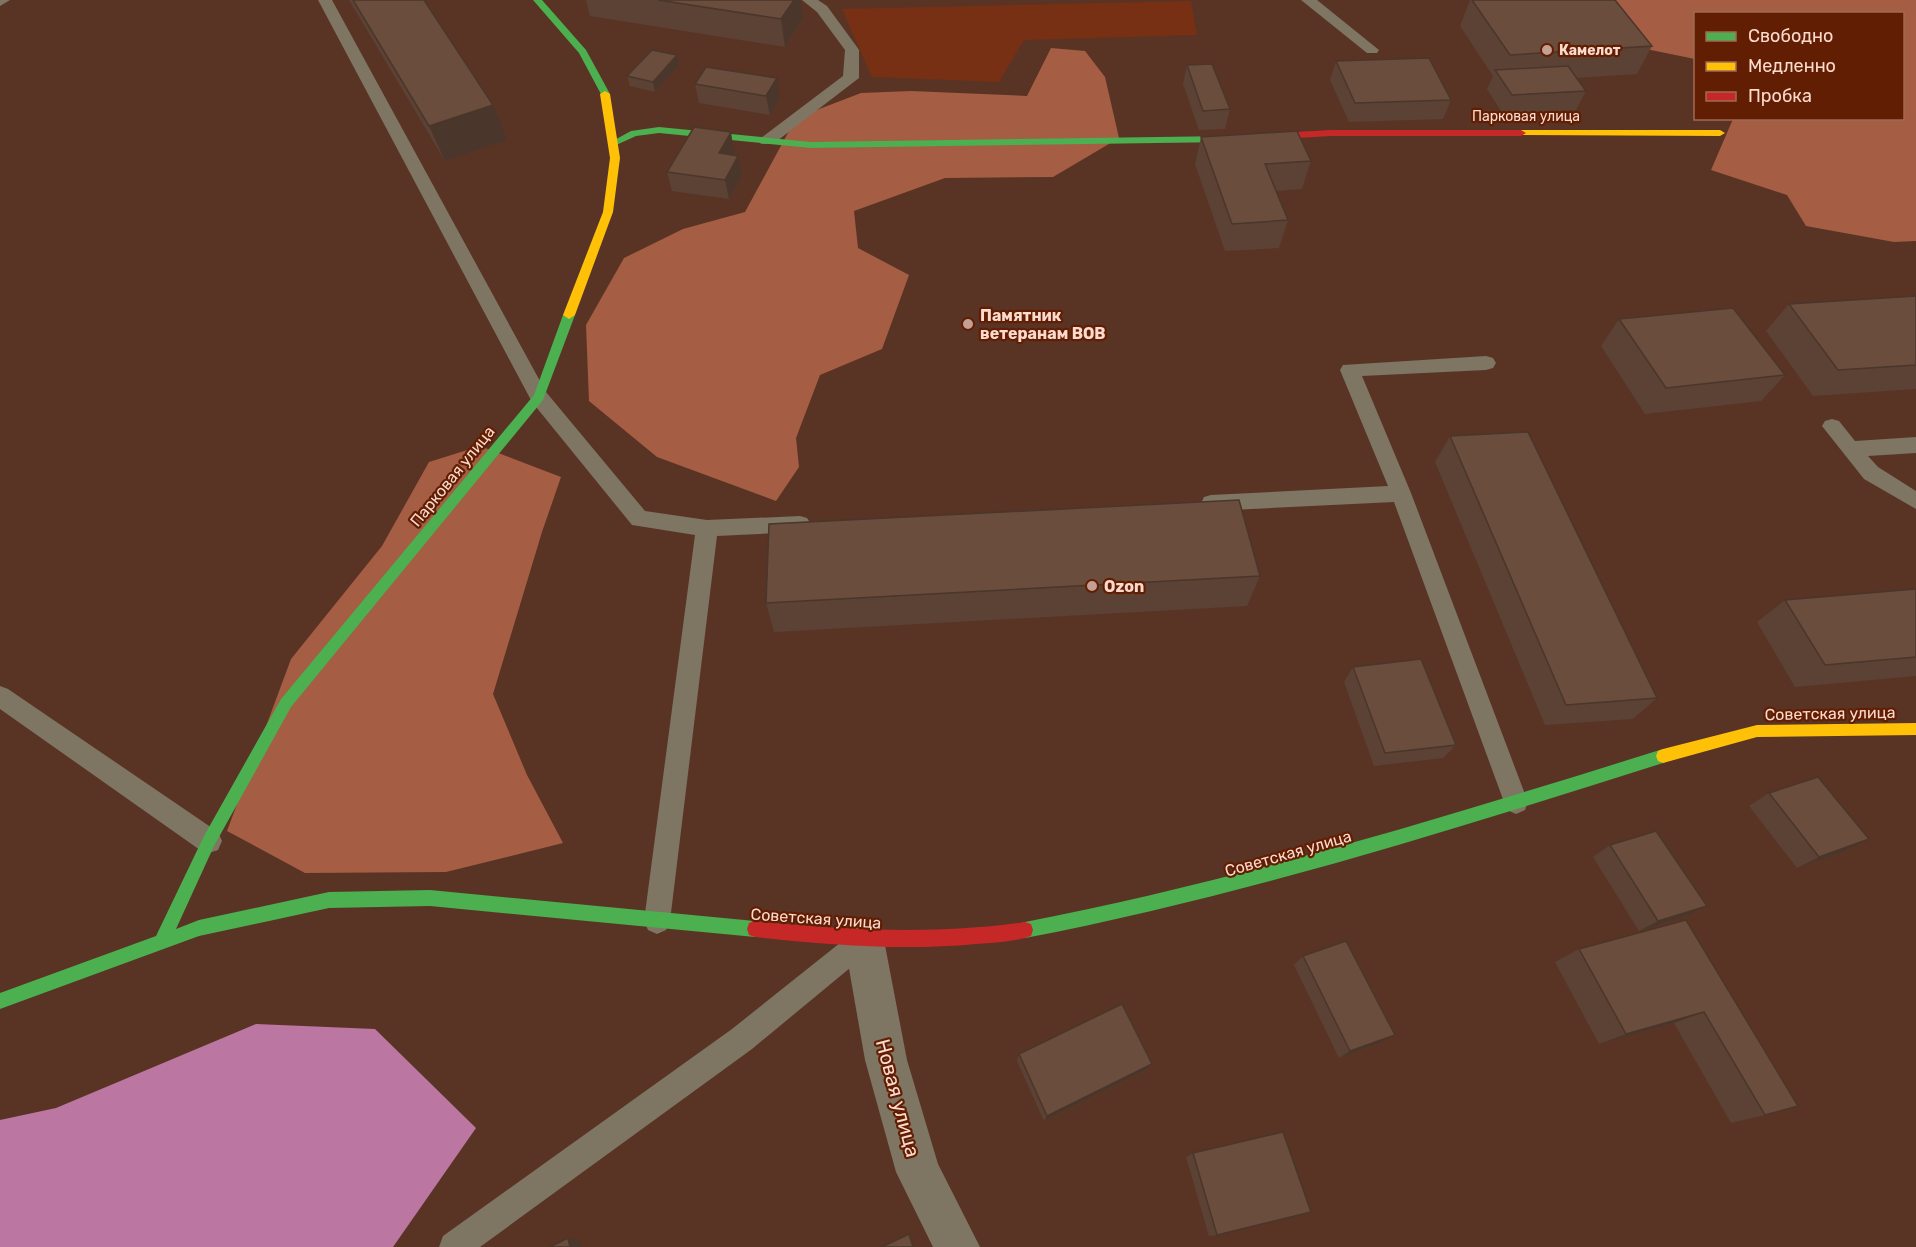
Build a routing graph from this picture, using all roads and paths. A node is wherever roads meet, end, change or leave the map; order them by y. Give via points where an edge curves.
1 (325, 0) edge
2 (537, 0) edge
3 (809, 0) edge
4 (1308, 0) edge
5 (1372, 50) dead end
6 (1720, 133) dead end
7 (767, 141) junction
8 (614, 143) junction
9 (1486, 363) dead end
10 (539, 397) junction
11 (1832, 426) dead end
12 (1916, 446) edge
13 (1850, 449) junction
14 (1401, 493) junction
15 (1916, 501) edge
16 (1186, 504) edge
17 (815, 523) edge
18 (707, 528) junction
19 (0, 696) edge
20 (1916, 729) edge
21 (1516, 802) junction
22 (209, 841) junction
23 (657, 921) junction
24 (864, 940) junction
25 (161, 942) junction
26 (0, 1001) edge
27 (454, 1247) edge
28 (957, 1247) edge

1 - 10 lane
2 - 8 street, Парковая улица via 583,52 604,91
3 - 7 lane via 822,9 852,50 851,78
4 - 5 lane
6 - 7 street, Парковая улица via 1331,133 1252,139 811,145
7 - 8 street, Парковая улица via 659,130 634,133
8 - 10 street, Парковая улица via 608,212
9 - 14 lane via 1350,370
10 - 18 lane via 639,519
10 - 22 street, Парковая улица via 286,703
11 - 13 lane
12 - 13 lane
13 - 15 lane via 1871,473
14 - 16 lane
14 - 21 lane
17 - 18 lane
18 - 23 lane
19 - 22 lane
20 - 21 street, Советская улица via 1757,731
21 - 24 street, Советская улица via 1218,890 1104,916 983,937
22 - 25 street, Парковая улица
23 - 24 street, Советская улица
23 - 25 street, Советская улица via 430,898 329,900 199,928
24 - 27 lane via 742,1039
24 - 28 street, Новая улица via 886,1060 918,1172
25 - 26 street, Советская улица

